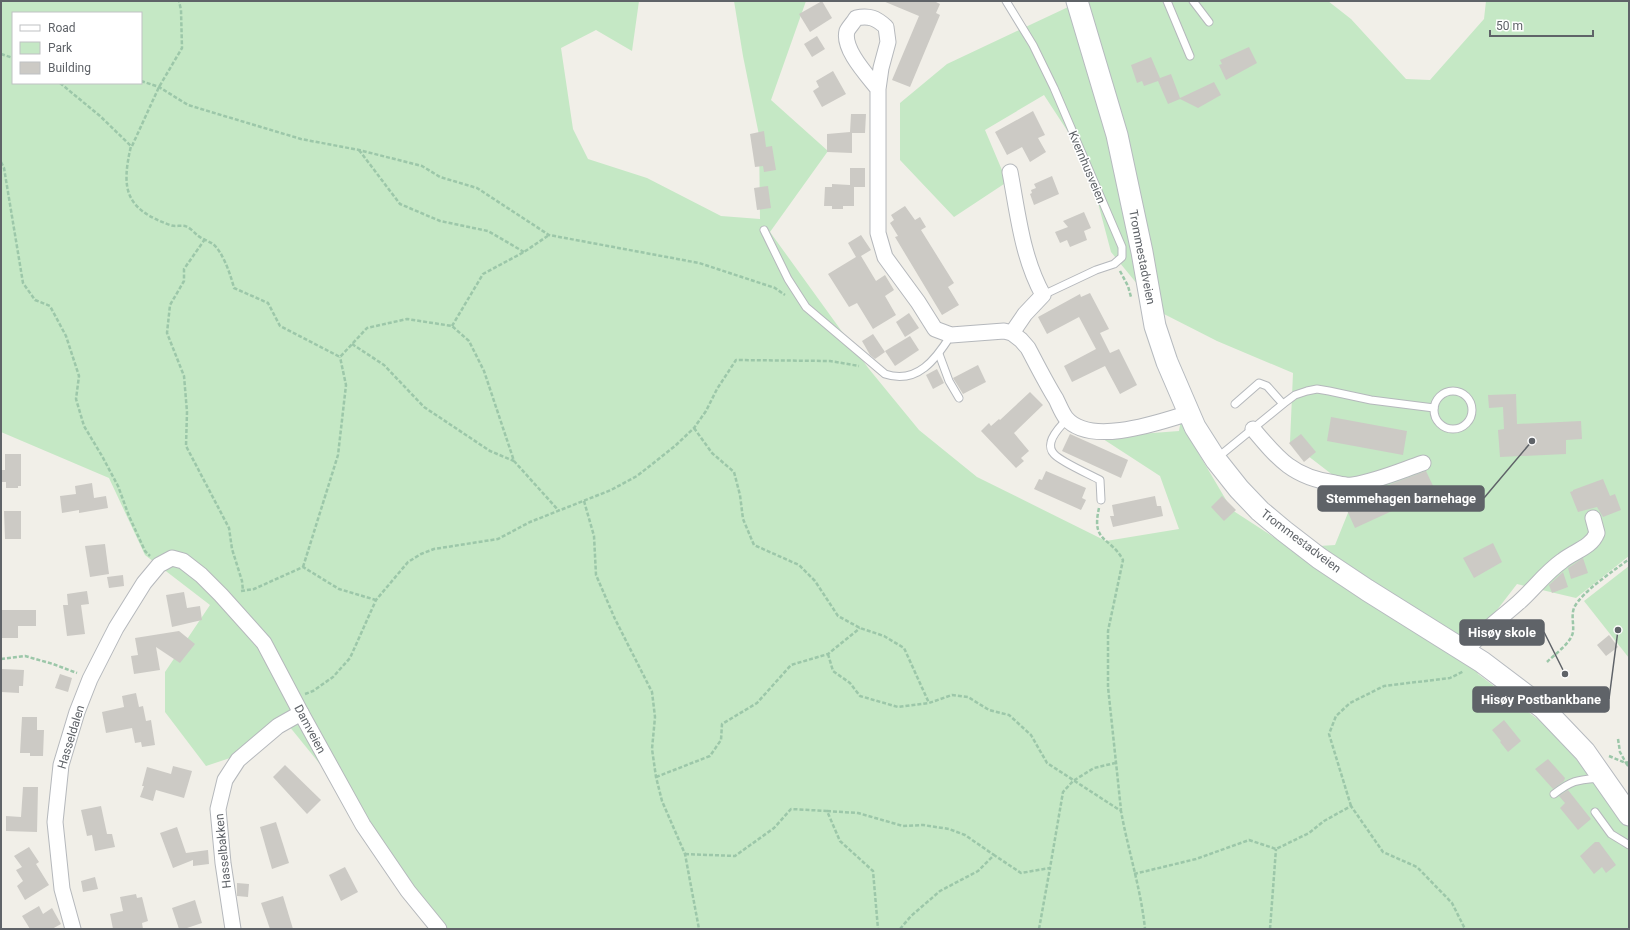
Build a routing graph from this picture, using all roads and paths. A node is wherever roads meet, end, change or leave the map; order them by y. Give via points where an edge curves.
1 (179, 1) edge
2 (1006, 1) edge
3 (1078, 1) edge
4 (1167, 1) edge
5 (1193, 1) edge
6 (1209, 22) dead end
7 (1, 54) edge
8 (1190, 56) dead end
9 (12, 58) edge
10 (142, 81) edge
11 (61, 84) edge
12 (160, 87) junction
13 (878, 89) dead end
14 (132, 146) junction
15 (359, 150) junction
16 (1, 162) edge
17 (1010, 172) dead end
18 (764, 230) dead end
19 (549, 235) junction
20 (205, 239) junction
21 (524, 252) junction
22 (1114, 264) junction
23 (1043, 295) junction
24 (786, 296) dead end
25 (1132, 300) dead end
26 (452, 326) junction
27 (1012, 333) junction
28 (951, 335) junction
29 (352, 344) junction
30 (939, 354) junction
31 (340, 357) junction
32 (876, 367) junction
33 (959, 398) dead end
34 (1235, 404) dead end
35 (1283, 404) junction
36 (1434, 408) junction
37 (1189, 413) junction
38 (1067, 419) junction
39 (694, 428) junction
40 (1253, 429) junction
41 (1216, 460) junction
42 (514, 461) junction
43 (1423, 463) dead end
44 (1102, 500) dead end
45 (584, 502) junction
46 (559, 511) junction
47 (1593, 518) dead end
48 (1096, 522) dead end
49 (1629, 559) edge
50 (160, 565) junction
51 (303, 567) junction
52 (243, 591) junction
53 (221, 595) junction
54 (376, 600) junction
55 (860, 628) junction
56 (828, 654) junction
57 (1474, 656) junction
58 (1, 659) edge
59 (1547, 662) dead end
60 (90, 679) junction
61 (293, 697) junction
62 (930, 703) junction
63 (301, 713) junction
64 (1618, 739) dead end
65 (1605, 754) dead end
66 (1628, 762) edge
67 (1115, 763) junction
68 (1629, 767) edge
69 (656, 777) junction
70 (1603, 778) junction
71 (1073, 780) junction
72 (1554, 794) dead end
73 (1351, 806) junction
74 (1121, 810) junction
75 (827, 811) junction
76 (1595, 812) dead end
77 (1629, 815) edge
78 (1629, 845) edge
79 (1276, 849) junction
80 (685, 854) junction
81 (994, 854) junction
82 (1050, 868) junction
83 (1134, 874) junction
84 (74, 929) edge
85 (233, 929) edge
86 (440, 929) edge
87 (699, 929) edge
88 (878, 929) edge
89 (900, 929) edge
90 (1039, 929) edge
91 (1145, 929) edge
92 (1270, 929) edge
93 (1465, 929) edge

1 - 12 path via 182,48
2 - 22 lane, Kvernhusveien via 1033,45 1054,88 1122,247 1122,256
3 - 37 main road, Trommestadveien via 1117,135 1156,326 1167,362
4 - 8 lane
5 - 6 lane
7 - 9 path
10 - 12 path
11 - 14 path
12 - 14 path
12 - 15 path via 188,105 203,110 301,139
13 - 28 street via 878,233 885,257 935,329
14 - 20 path via 127,165 127,189 137,207 171,226 186,226
15 - 19 path via 422,166 440,177 477,188
15 - 21 path via 400,204 440,221 488,231
16 - 50 path via 23,283 35,300 50,306 66,336 79,376 76,399 84,426 118,486 146,551
17 - 23 street via 1023,245 1033,277
18 - 32 lane via 788,279 806,307
19 - 21 path
19 - 24 path via 699,263 775,288
20 - 31 path via 215,245 229,270 234,288 268,303 280,326
20 - 52 path via 184,270 184,281 170,306 167,333 184,376 186,446 229,528
21 - 26 path via 483,274
22 - 23 lane
22 - 25 path via 1128,286
23 - 27 street
26 - 29 path via 407,319 367,328
26 - 42 path via 469,341 484,371
27 - 28 street via 994,331
27 - 38 street via 1028,348
28 - 30 lane
29 - 31 path
29 - 42 path via 384,365 424,407 490,451
30 - 32 lane via 928,366 908,376 895,378
30 - 33 lane via 949,381
31 - 51 path via 346,385 338,454
32 - 39 path via 830,361 736,360
34 - 35 lane via 1259,383 1267,386
35 - 36 lane via 1295,395 1317,389 1371,400
35 - 40 lane
36 - 36 lane via 1439,397 1449,391 1455,391 1466,396 1472,413 1466,424 1460,428 1447,428 1437,420
37 - 38 street via 1152,425 1115,431 1093,432
37 - 41 main road, Trommestadveien
38 - 44 lane via 1054,434 1051,448 1061,459 1100,480
39 - 45 path via 637,476
39 - 55 path via 712,452 734,472 743,519 754,544 799,565 815,581 838,616
40 - 41 lane
40 - 43 street via 1281,461 1301,475 1322,482 1352,485
41 - 57 main road, Trommestadveien via 1260,511 1284,531 1350,578
42 - 46 path
45 - 46 path
45 - 69 path via 594,536 596,575 652,692 655,717 652,748
46 - 54 path via 530,522 498,539 434,549 421,554 408,562
47 - 57 street via 1597,533 1591,544 1562,560 1472,643
48 - 67 path via 1103,538 1118,551 1123,560 1108,630 1108,687
49 - 59 path via 1581,597 1574,608 1570,640
50 - 53 street, Damveien via 172,558 183,561
50 - 60 street, Hasseldalen via 133,599
51 - 52 path via 254,589
51 - 54 path via 339,588
52 - 53 path
53 - 61 street, Damveien via 264,643
54 - 61 path via 350,658 333,677 314,691
55 - 56 path
55 - 62 path via 884,636 904,648
56 - 62 path via 833,671 850,683 860,696 898,706
56 - 69 path via 791,665 757,703 722,724 721,740 710,756
57 - 70 main road, Trommestadveien via 1543,708 1585,752
57 - 73 path via 1450,678 1384,686 1350,703 1336,716 1329,734
58 - 60 path via 25,656
60 - 84 street, Hasseldalen via 61,765 55,822 62,889
61 - 63 street, Damveien
62 - 71 path via 952,695 968,697 989,710 1009,716 1031,735 1047,763
63 - 85 street, Hasselbakken via 278,726 238,760 225,780 218,809
63 - 86 street, Damveien via 363,825 408,891
64 - 66 path via 1620,752
65 - 66 path
66 - 68 path
67 - 71 path via 1094,768
67 - 74 path
69 - 80 path via 662,801
70 - 72 lane via 1577,780
70 - 77 main road, Trommestadveien
71 - 74 path
71 - 82 path via 1063,792
73 - 79 path
73 - 93 path via 1383,852 1417,867 1452,903
74 - 83 path
75 - 80 path via 791,809 774,828 735,856
75 - 81 path via 858,813 904,826 923,825 949,829 964,835
75 - 88 path via 840,841 873,871
76 - 78 lane via 1611,834
79 - 83 path via 1249,840 1196,859
79 - 92 path
80 - 87 path
81 - 82 path via 1021,873
81 - 89 path via 978,871 940,892 911,916
82 - 90 path
83 - 91 path

